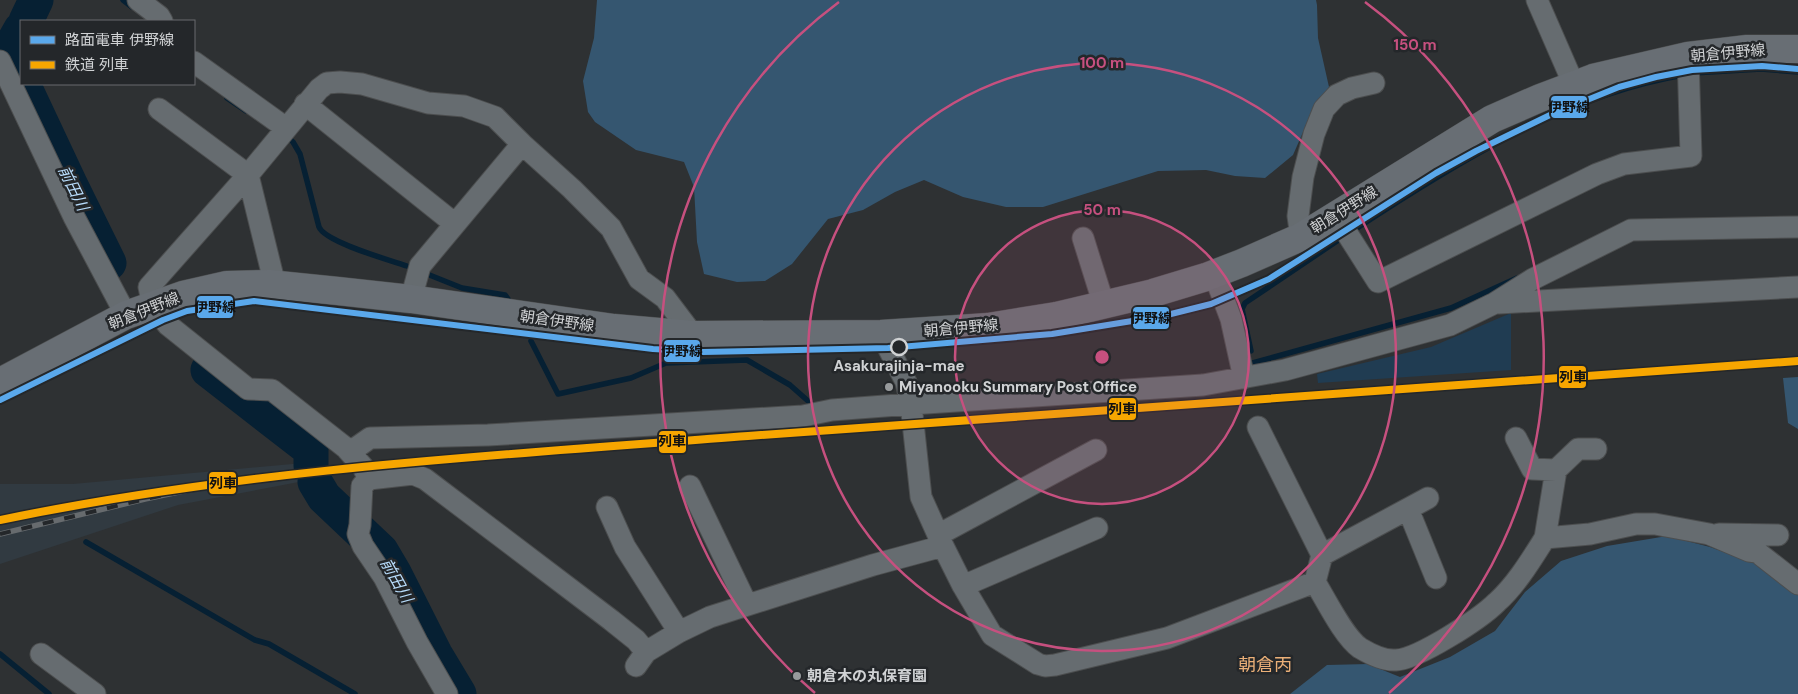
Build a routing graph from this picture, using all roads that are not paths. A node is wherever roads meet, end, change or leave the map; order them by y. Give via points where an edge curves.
1 (138, 0) edge
2 (1536, 0) edge
3 (161, 20) edge
4 (1798, 48) edge
5 (1688, 56) junction
6 (0, 61) edge
7 (195, 63) edge
8 (1374, 82) dead end
9 (1574, 85) junction
10 (304, 104) junction
11 (159, 109) dead end
12 (286, 128) junction
13 (522, 144) junction
14 (248, 175) junction
15 (1336, 216) junction
16 (455, 224) junction
17 (1798, 227) edge
18 (1301, 237) junction
19 (1083, 238) dead end
20 (1214, 274) junction
21 (275, 285) junction
22 (1798, 287) edge
23 (411, 299) junction
24 (1495, 303) junction
25 (1104, 305) junction
26 (153, 306) junction
27 (126, 315) junction
28 (880, 334) junction
29 (693, 335) junction
30 (1244, 378) junction
31 (0, 382) edge
32 (911, 410) junction
33 (1258, 427) dead end
34 (1516, 438) dead end
35 (1596, 449) dead end
36 (1096, 450) dead end
37 (350, 452) junction
38 (1556, 470) junction
39 (369, 478) junction
40 (690, 486) dead end
41 (1428, 498) dead end
42 (607, 507) dead end
43 (1408, 509) junction
44 (1097, 528) dead end
45 (1709, 534) junction
46 (1778, 535) dead end
47 (1545, 538) junction
48 (941, 540) junction
49 (1322, 554) junction
50 (1436, 578) dead end
51 (1315, 582) junction
52 (1798, 584) edge
53 (963, 586) junction
54 (747, 605) junction
55 (679, 632) junction
56 (41, 654) dead end
57 (95, 694) edge
58 (447, 694) edge

1 - 3 street
2 - 9 street
4 - 5 main road, 朝倉伊野線 via 1747,49
5 - 9 main road, 朝倉伊野線
5 - 15 street via 1691,156 1624,164 1597,174 1378,282
6 - 27 street via 74,217
7 - 12 street
8 - 18 street via 1338,95 1324,109 1303,177 1298,216
9 - 15 main road, 朝倉伊野線 via 1492,119
10 - 12 street
10 - 13 street via 327,83 362,84 428,103 464,106 495,117
10 - 16 street
11 - 14 street
12 - 14 street
13 - 16 street
13 - 29 street via 611,228 639,279 665,298
14 - 21 street
14 - 26 street via 149,287
15 - 18 main road, 朝倉伊野線
16 - 23 street via 420,266
17 - 24 street via 1631,230 1533,279
18 - 20 main road, 朝倉伊野線
19 - 25 street
20 - 25 main road, 朝倉伊野線
20 - 30 street via 1231,319
21 - 23 main road, 朝倉伊野線
21 - 26 main road, 朝倉伊野線 via 227,285
22 - 24 street
23 - 29 main road, 朝倉伊野線 via 614,328
24 - 30 street via 1450,325 1304,366
25 - 28 main road, 朝倉伊野線 via 988,326
26 - 27 main road, 朝倉伊野線
26 - 37 street via 168,325 248,389 272,390
27 - 31 main road, 朝倉伊野線
28 - 29 main road, 朝倉伊野線
28 - 32 street via 906,382
30 - 32 street via 1202,385
32 - 37 street via 832,410 803,416 488,435 370,438
32 - 48 street via 921,497
33 - 49 street
34 - 38 street via 1532,470
35 - 38 street via 1578,450
36 - 48 street
37 - 39 street
38 - 47 street
39 - 55 street via 412,474 426,479 636,640 641,659
39 - 58 street via 362,486 359,530 363,546 384,577
40 - 54 street
41 - 43 street
42 - 55 street via 625,546
43 - 49 street
43 - 50 street
44 - 53 street
45 - 46 street
45 - 47 street via 1655,524 1636,524 1590,534
45 - 52 street via 1756,552
47 - 51 street via 1498,602 1477,619 1428,648 1395,661 1382,659 1358,647
48 - 53 street
48 - 54 street
49 - 51 street
51 - 53 street via 1167,638 1055,666 1038,664 992,635
54 - 55 street via 710,617
56 - 57 street

